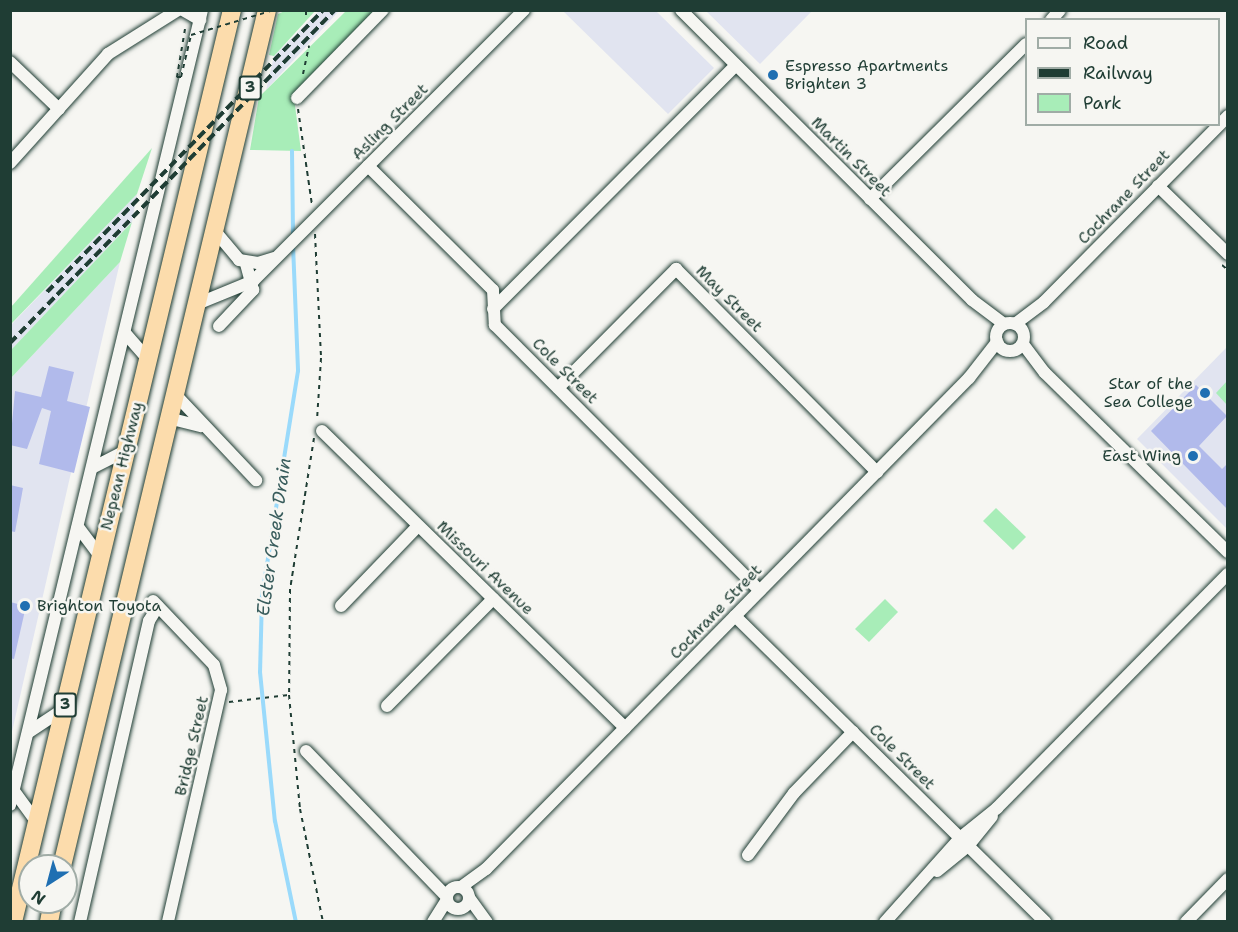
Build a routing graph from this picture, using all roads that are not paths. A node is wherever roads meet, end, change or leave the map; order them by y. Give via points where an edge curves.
1 (178, 10) edge
2 (183, 10) edge
3 (232, 10) edge
4 (267, 10) edge
5 (383, 10) edge
6 (524, 10) edge
7 (681, 10) edge
8 (201, 15) edge
9 (1025, 45) edge
10 (10, 62) edge
11 (736, 65) junction
12 (297, 98) road end
13 (59, 109) junction
14 (1217, 126) edge
15 (10, 164) edge
16 (368, 166) junction
17 (1158, 186) junction
18 (870, 199) junction
19 (215, 231) junction
20 (1225, 247) edge
21 (278, 256) junction
22 (246, 263) junction
23 (253, 281) junction
24 (197, 304) junction
25 (493, 309) junction
26 (219, 326) dead end
27 (125, 333) junction
28 (1010, 338) junction
29 (149, 361) junction
30 (181, 369) junction
31 (558, 388) junction
32 (174, 393) junction
33 (168, 418) junction
34 (201, 426) junction
35 (322, 431) dead end
36 (125, 451) junction
37 (92, 468) junction
38 (877, 472) junction
39 (256, 480) dead end
40 (418, 526) junction
41 (78, 527) junction
42 (1227, 552) edge
43 (99, 555) junction
44 (1227, 574) edge
45 (760, 591) junction
46 (493, 599) junction
47 (340, 606) dead end
48 (735, 616) junction
49 (387, 706) dead end
50 (65, 708) junction
51 (626, 728) junction
52 (29, 732) junction
53 (853, 732) junction
54 (306, 751) dead end
55 (14, 791) junction
56 (10, 805) edge
57 (37, 823) junction
58 (964, 842) junction
59 (65, 854) edge
60 (748, 855) dead end
61 (1227, 879) edge
62 (459, 898) junction
63 (13, 921) edge
64 (80, 921) edge
65 (168, 921) edge
66 (434, 921) edge
67 (486, 921) edge
68 (885, 921) edge
69 (1045, 921) edge
70 (1186, 921) edge

1 - 13 street via 117,46
2 - 8 street
3 - 29 highway, Nepean Highway / 3
4 - 19 highway, Nepean Highway / 3
5 - 12 street
6 - 16 street, Asling Street
7 - 11 street, Martin Street
8 - 27 street
9 - 18 street
10 - 13 street
11 - 18 street, Martin Street
11 - 25 street
13 - 15 street
14 - 17 street, Cochrane Street
16 - 21 street, Asling Street
16 - 25 street, Cole Street via 493,290
17 - 20 street
17 - 28 street, Cochrane Street
18 - 28 street, Martin Street
19 - 22 street via 232,255
19 - 24 highway, Nepean Highway / 3
21 - 22 street
21 - 23 street, Asling Street
22 - 23 street
23 - 24 street, Asling Street
23 - 26 street, Asling Street via 252,292
24 - 30 highway, Nepean Highway / 3
25 - 31 street, Cole Street via 495,326
27 - 29 street
27 - 37 street
28 - 38 street, Cochrane Street
28 - 42 street, Martin Street
29 - 30 highway
29 - 36 highway, Nepean Highway / 3
30 - 32 highway, Nepean Highway / 3
31 - 38 street, May Street via 676,269
31 - 45 street, Cole Street
32 - 33 highway, Nepean Highway / 3
32 - 34 street
33 - 34 street
33 - 59 highway, Nepean Highway / 3
34 - 39 street
35 - 40 street, Missouri Avenue
36 - 37 street
36 - 43 highway, Nepean Highway / 3
37 - 41 street
38 - 45 street, Cochrane Street
40 - 46 street, Missouri Avenue
40 - 47 street
41 - 43 street
41 - 52 street
43 - 50 highway, Nepean Highway / 3
44 - 58 street
45 - 48 street, Cochrane Street
46 - 49 street
46 - 51 street, Missouri Avenue
48 - 51 street, Cochrane Street
48 - 53 street, Cole Street
50 - 52 street
50 - 57 highway, Nepean Highway / 3
51 - 62 street, Cochrane Street
52 - 55 street
53 - 58 street, Cole Street
53 - 60 street via 794,793
54 - 62 street via 428,873
55 - 56 street
55 - 57 street
57 - 63 highway, Nepean Highway / 3
58 - 68 street
58 - 69 street, Cole Street
61 - 70 street
62 - 66 street, Cochrane Street
62 - 67 street
64 - 65 street, Bridge Street via 155,604 214,665 221,690

